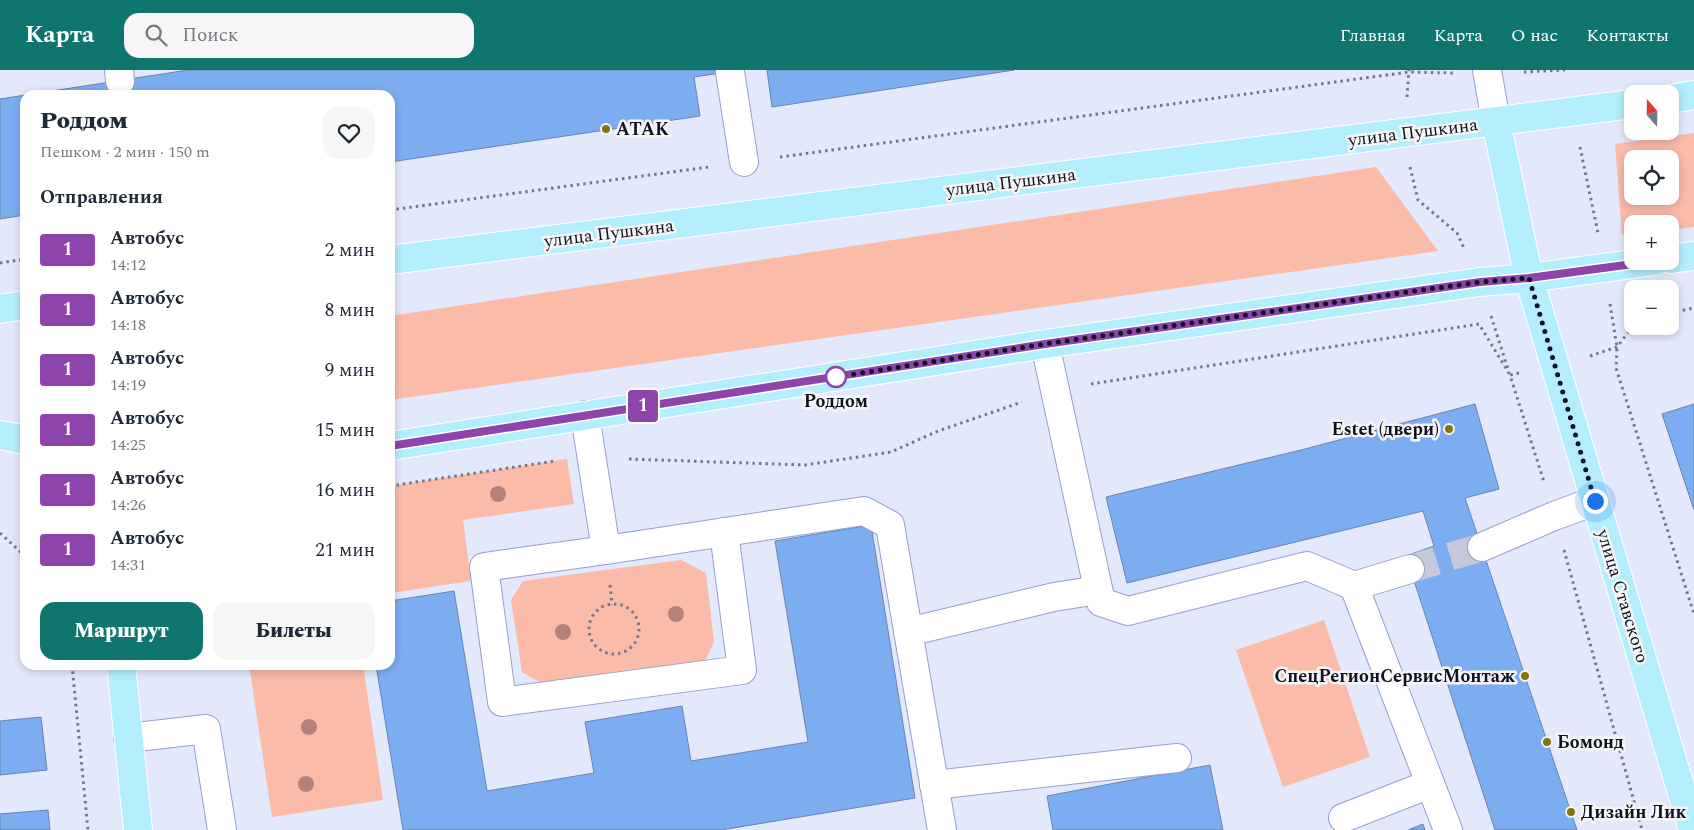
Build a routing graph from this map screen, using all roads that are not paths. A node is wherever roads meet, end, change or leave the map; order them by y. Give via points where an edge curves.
1 (1487, 71) edge
2 (730, 72) dead end
3 (1694, 95) edge
4 (1679, 98) edge
5 (1624, 105) edge
6 (1496, 122) junction
7 (744, 162) road end
8 (1694, 256) edge
9 (1679, 258) edge
10 (395, 259) edge
11 (1624, 265) edge
12 (1529, 278) junction
13 (20, 306) edge
14 (0, 309) edge
15 (1045, 344) junction
16 (586, 415) junction
17 (0, 435) edge
18 (20, 439) edge
19 (395, 445) edge
20 (1595, 501) junction
21 (724, 532) junction
22 (1482, 547) tunnel mouth
23 (606, 550) junction
24 (1410, 569) tunnel mouth
25 (1354, 586) junction
26 (1098, 590) junction
27 (908, 632) junction
28 (121, 670) edge
29 (128, 738) junction
30 (1177, 758) dead end
31 (1430, 784) junction
32 (934, 785) junction
33 (1343, 818) dead end
34 (138, 830) edge
35 (222, 830) edge
36 (942, 830) edge
37 (1448, 830) edge
38 (1693, 830) edge

1 - 6 street, улица Ставского
2 - 7 street
3 - 4 main road
5 - 6 main road, улица Пушкина
6 - 10 main road, улица Пушкина
6 - 12 main road, улица Ставского
8 - 9 main road
11 - 12 main road
12 - 15 main road via 1480,282
12 - 20 main road, улица Ставского
13 - 14 main road
15 - 16 main road
15 - 26 street
16 - 19 main road
16 - 23 street
17 - 18 main road
20 - 22 street
20 - 38 main road, улица Ставского
21 - 23 street
21 - 23 street via 742,670 502,702 484,567
21 - 27 street via 864,511 890,525
24 - 25 street
25 - 26 street via 1307,566 1128,611 1101,602
25 - 31 street
26 - 27 street via 1054,597
27 - 32 street
28 - 29 main road
29 - 34 main road
29 - 35 street via 206,729
30 - 32 street
31 - 33 street
31 - 37 street
32 - 36 street

